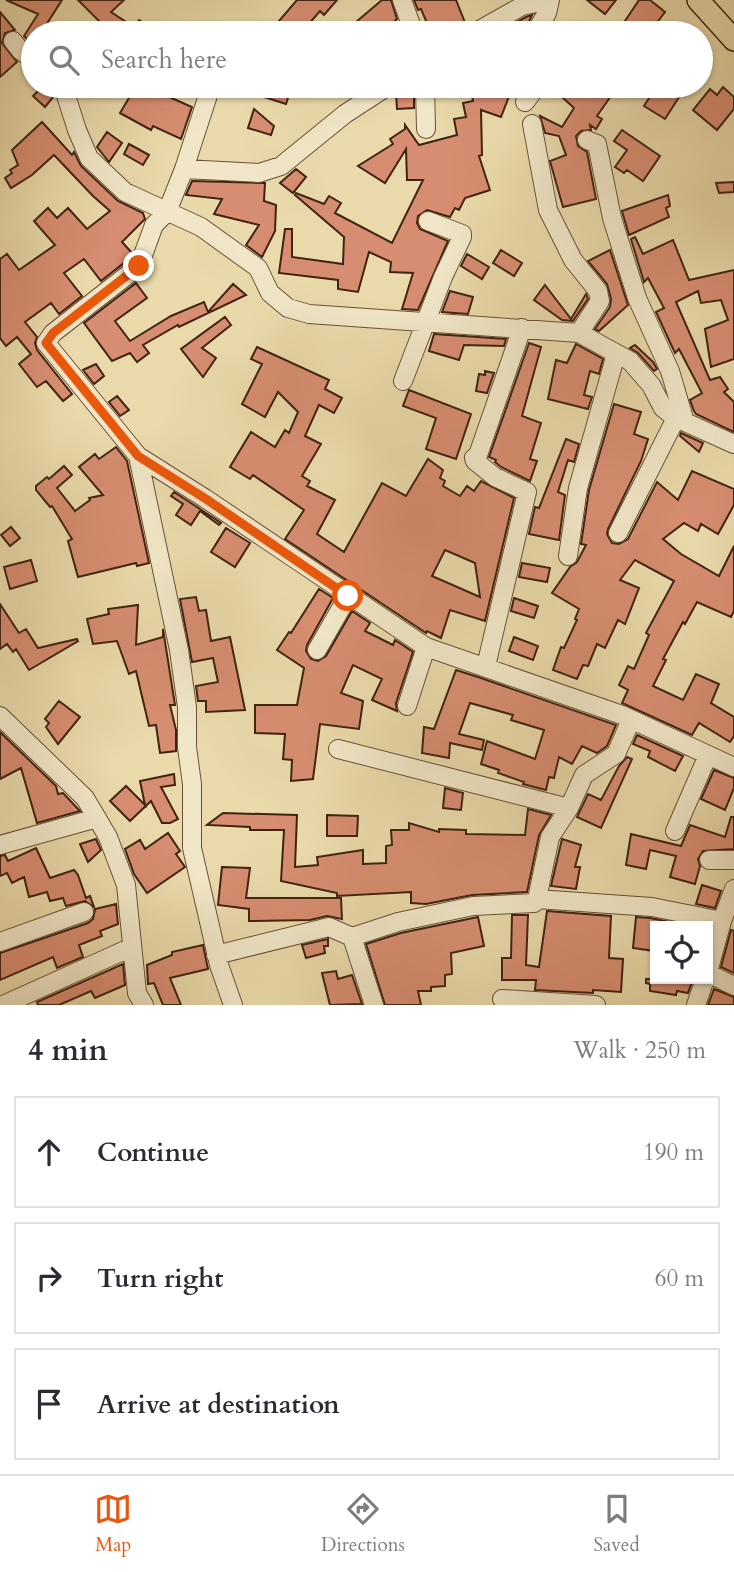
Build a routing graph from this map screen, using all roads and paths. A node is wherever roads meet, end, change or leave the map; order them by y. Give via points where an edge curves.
1 (402, 0) edge
2 (698, 0) edge
3 (410, 21) edge
4 (495, 21) edge
5 (542, 21) edge
6 (734, 40) edge
7 (13, 41) dead end
8 (21, 51) edge
9 (67, 98) edge
10 (207, 98) edge
11 (370, 98) edge
12 (425, 98) edge
13 (528, 98) edge
14 (525, 102) dead end
15 (532, 124) dead end
16 (426, 129) dead end
17 (587, 140) dead end
18 (184, 169) junction
19 (167, 212) junction
20 (428, 221) dead end
21 (426, 323) junction
22 (522, 328) junction
23 (579, 333) junction
24 (616, 354) junction
25 (403, 381) dead end
26 (680, 420) junction
27 (734, 444) edge
28 (138, 456) junction
29 (618, 533) dead end
30 (568, 556) dead end
31 (348, 596) junction
32 (426, 647) junction
33 (317, 650) dead end
34 (486, 666) junction
35 (407, 706) dead end
36 (0, 716) edge
37 (631, 720) junction
38 (18, 733) junction
39 (0, 740) edge
40 (338, 749) dead end
41 (708, 755) junction
42 (734, 766) edge
43 (569, 808) junction
44 (97, 818) junction
45 (675, 831) dead end
46 (0, 845) edge
47 (709, 860) dead end
48 (734, 860) edge
49 (734, 889) edge
50 (537, 899) junction
51 (83, 912) dead end
52 (722, 921) junction
53 (352, 937) junction
54 (0, 942) edge
55 (132, 947) junction
56 (713, 954) edge
57 (216, 955) junction
58 (713, 975) edge
59 (703, 984) edge
60 (734, 986) edge
61 (502, 999) dead end
62 (3, 1005) edge
63 (144, 1005) edge
64 (233, 1005) edge
65 (374, 1005) edge
66 (596, 1005) edge
67 (696, 1005) edge

1 - 3 street
2 - 6 main road
4 - 5 street via 522,6 550,0
7 - 8 street
9 - 19 street via 89,158 125,192
10 - 18 street
11 - 18 street via 281,166 259,173
12 - 16 street
13 - 14 street
15 - 23 street via 548,210 573,260 598,291 600,301
17 - 26 street via 597,144 612,218 637,298 670,371
18 - 19 street
19 - 21 street via 201,227 258,268 270,293 288,309
19 - 28 street via 154,225 139,266 46,343
20 - 21 street via 462,237
21 - 22 street
21 - 25 street
22 - 23 street
22 - 34 street via 474,458 495,477 527,492
23 - 24 street
24 - 26 street via 630,361 663,408
24 - 30 street via 578,488
26 - 27 street
26 - 29 street
28 - 31 street
28 - 57 street via 179,650 187,707 192,848
31 - 32 street
31 - 33 street
32 - 34 street
32 - 35 street
34 - 37 street
36 - 38 street
37 - 41 street
37 - 43 street via 616,754 584,775
38 - 39 street
38 - 44 street via 85,798
40 - 43 street
41 - 42 street
41 - 45 street
43 - 50 street via 550,837
44 - 46 street
44 - 55 street via 126,885
47 - 48 street
49 - 52 street
50 - 52 street via 652,907
50 - 53 street via 534,903 473,906
51 - 54 street
52 - 56 street
53 - 57 street via 329,927
53 - 65 street
55 - 62 street
55 - 63 street via 137,993
57 - 64 street
58 - 60 street
59 - 67 street
61 - 66 street

